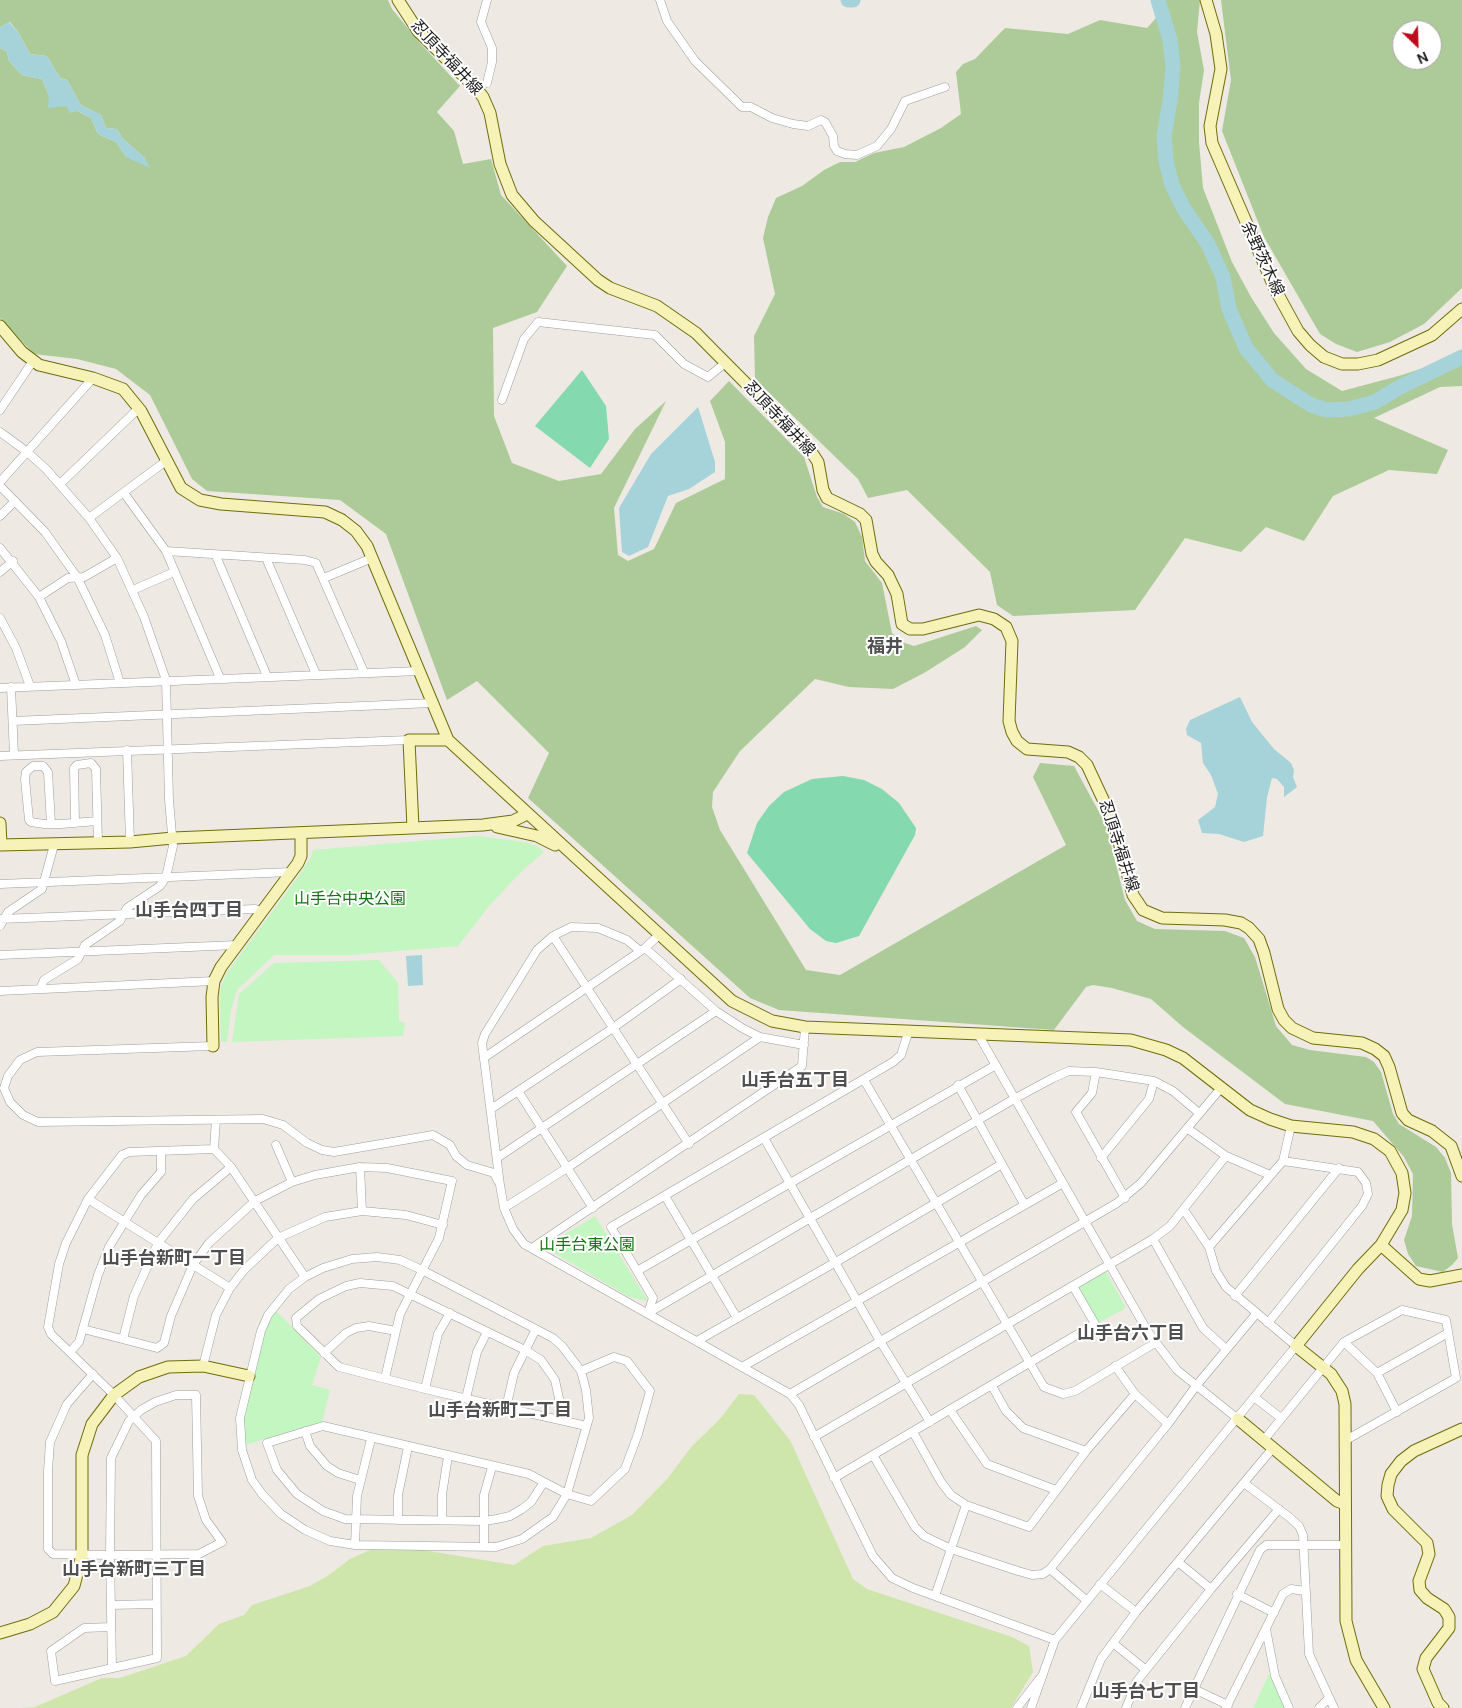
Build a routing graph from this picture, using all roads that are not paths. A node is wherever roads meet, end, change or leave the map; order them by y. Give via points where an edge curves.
1 (398, 0) edge
2 (487, 0) edge
3 (660, 0) edge
4 (1206, 0) edge
5 (487, 83) dead end
6 (945, 87) dead end
7 (1462, 309) edge
8 (0, 326) edge
9 (34, 361) junction
10 (724, 364) junction
11 (93, 378) junction
12 (502, 400) dead end
13 (139, 408) junction
14 (0, 410) edge
15 (0, 432) edge
16 (26, 451) junction
17 (166, 461) junction
18 (0, 484) edge
19 (60, 484) junction
20 (124, 493) junction
21 (15, 501) junction
22 (0, 516) edge
23 (89, 518) junction
24 (0, 548) edge
25 (166, 552) junction
26 (216, 556) junction
27 (117, 558) junction
28 (266, 558) junction
29 (372, 558) junction
30 (13, 562) junction
31 (0, 572) edge
32 (174, 572) junction
33 (78, 577) junction
34 (324, 578) junction
35 (132, 590) junction
36 (39, 597) junction
37 (0, 618) edge
38 (419, 670) junction
39 (364, 672) junction
40 (316, 674) junction
41 (267, 676) junction
42 (220, 678) junction
43 (166, 680) junction
44 (120, 683) junction
45 (76, 685) junction
46 (30, 686) junction
47 (11, 687) junction
48 (0, 688) edge
49 (432, 702) junction
50 (165, 714) junction
51 (13, 722) junction
52 (409, 740) junction
53 (448, 740) junction
54 (167, 748) junction
55 (127, 750) junction
56 (14, 755) junction
57 (0, 756) edge
58 (527, 814) junction
59 (97, 821) junction
60 (0, 823) edge
61 (75, 823) junction
62 (51, 824) junction
63 (482, 825) junction
64 (413, 828) junction
65 (301, 834) junction
66 (173, 838) junction
67 (130, 842) junction
68 (98, 843) junction
69 (1, 845) edge
70 (54, 845) junction
71 (565, 850) junction
72 (291, 872) junction
73 (166, 877) junction
74 (45, 882) junction
75 (0, 884) edge
76 (262, 912) junction
77 (124, 914) junction
78 (1, 921) edge
79 (660, 934) junction
80 (552, 936) junction
81 (237, 945) junction
82 (642, 949) junction
83 (83, 951) junction
84 (0, 955) edge
85 (681, 979) junction
86 (214, 981) junction
87 (587, 988) junction
88 (40, 989) junction
89 (0, 990) edge
90 (716, 1011) junction
91 (805, 1027) junction
92 (614, 1028) junction
93 (909, 1030) junction
94 (978, 1034) junction
95 (760, 1036) junction
96 (804, 1045) junction
97 (213, 1046) joint
98 (484, 1057) junction
99 (638, 1064) junction
100 (996, 1065) junction
101 (1096, 1072) junction
102 (864, 1080) junction
103 (1154, 1081) junction
104 (958, 1085) junction
105 (2, 1087) edge
106 (1221, 1088) junction
107 (518, 1091) junction
108 (1014, 1100) junction
109 (663, 1102) junction
110 (491, 1109) junction
111 (1199, 1112) junction
112 (216, 1120) junction
113 (978, 1120) junction
114 (889, 1124) junction
115 (1291, 1126) junction
116 (541, 1128) junction
117 (1187, 1128) junction
118 (764, 1138) junction
119 (276, 1144) dead end
120 (689, 1144) junction
121 (214, 1149) junction
122 (160, 1151) junction
123 (1226, 1156) junction
124 (496, 1158) junction
125 (1101, 1158) junction
126 (910, 1160) junction
127 (1283, 1160) junction
128 (1002, 1164) junction
129 (231, 1167) junction
130 (360, 1167) junction
131 (567, 1168) junction
132 (1339, 1168) junction
133 (1270, 1175) junction
134 (1462, 1176) edge
135 (292, 1182) junction
136 (790, 1182) junction
137 (1063, 1183) junction
138 (500, 1184) junction
139 (666, 1196) junction
140 (1125, 1198) junction
141 (88, 1199) junction
142 (255, 1201) junction
143 (936, 1204) junction
144 (1024, 1204) junction
145 (504, 1208) junction
146 (593, 1208) junction
147 (1184, 1210) junction
148 (362, 1211) junction
149 (810, 1217) junction
150 (123, 1222) junction
151 (1086, 1223) junction
152 (443, 1225) junction
153 (278, 1238) junction
154 (1153, 1239) junction
155 (691, 1240) junction
156 (958, 1242) junction
157 (158, 1243) junction
158 (1381, 1245) junction
159 (1209, 1247) junction
160 (532, 1248) junction
161 (836, 1262) junction
162 (193, 1265) junction
163 (1109, 1265) junction
164 (422, 1270) junction
165 (637, 1271) junction
166 (1462, 1275) edge
167 (712, 1276) junction
168 (304, 1277) junction
169 (983, 1282) junction
170 (1073, 1286) junction
171 (230, 1288) junction
172 (411, 1294) junction
173 (1235, 1296) junction
174 (858, 1301) junction
175 (450, 1313) junction
176 (648, 1313) junction
177 (1256, 1314) junction
178 (738, 1318) junction
179 (1268, 1323) junction
180 (1007, 1324) junction
181 (83, 1329) junction
182 (536, 1329) junction
183 (396, 1331) junction
184 (487, 1332) junction
185 (1448, 1333) junction
186 (123, 1339) junction
187 (697, 1341) junction
188 (880, 1341) junction
189 (1344, 1342) junction
190 (1155, 1343) junction
191 (1296, 1346) junction
192 (1226, 1349) junction
193 (525, 1350) junction
194 (70, 1352) junction
195 (324, 1353) junction
196 (1030, 1363) junction
197 (203, 1366) junction
198 (742, 1366) junction
199 (1115, 1366) junction
200 (1322, 1366) junction
201 (581, 1371) junction
202 (1377, 1373) junction
203 (93, 1374) junction
204 (249, 1376) junction
205 (385, 1378) junction
206 (906, 1384) junction
207 (992, 1386) junction
208 (1196, 1386) junction
209 (425, 1389) junction
210 (790, 1394) junction
211 (1135, 1394) junction
212 (114, 1395) junction
213 (1254, 1397) junction
214 (466, 1398) junction
215 (506, 1408) junction
216 (950, 1410) junction
217 (1397, 1412) junction
218 (134, 1416) junction
219 (1281, 1418) junction
220 (1238, 1419) junction
221 (560, 1420) junction
222 (930, 1422) junction
223 (1168, 1424) junction
224 (586, 1426) junction
225 (1462, 1430) edge
226 (305, 1431) junction
227 (913, 1432) junction
228 (814, 1437) junction
229 (371, 1439) junction
230 (1346, 1440) junction
231 (1267, 1445) junction
232 (408, 1447) junction
233 (1086, 1451) junction
234 (873, 1455) junction
235 (448, 1456) junction
236 (492, 1467) junction
237 (834, 1478) junction
238 (360, 1480) junction
239 (544, 1482) junction
240 (1244, 1483) junction
241 (1056, 1490) junction
242 (567, 1494) junction
243 (1345, 1504) junction
244 (966, 1505) junction
245 (1279, 1509) junction
246 (356, 1520) junction
247 (398, 1520) junction
248 (442, 1520) junction
249 (484, 1521) junction
250 (355, 1545) junction
251 (1304, 1545) junction
252 (1346, 1545) junction
253 (484, 1547) junction
254 (952, 1549) junction
255 (82, 1555) junction
256 (156, 1555) junction
257 (110, 1556) junction
258 (1178, 1562) junction
259 (1050, 1569) junction
260 (1100, 1584) junction
261 (1211, 1589) junction
262 (1305, 1591) junction
263 (1238, 1594) junction
264 (935, 1596) junction
265 (1086, 1600) junction
266 (156, 1604) junction
267 (111, 1605) junction
268 (1136, 1612) junction
269 (1274, 1613) junction
270 (111, 1627) junction
271 (1266, 1629) junction
272 (0, 1632) edge
273 (1055, 1640) junction
274 (1113, 1642) junction
275 (112, 1668) junction
276 (1146, 1670) junction
277 (1044, 1674) junction
278 (1194, 1689) junction
279 (1329, 1698) junction
280 (1227, 1706) edge
281 (1017, 1708) edge
282 (1030, 1708) edge
283 (1081, 1708) edge
284 (1126, 1708) edge
285 (1186, 1708) edge
286 (1290, 1708) edge
287 (1319, 1708) edge
288 (1334, 1708) edge
289 (1384, 1708) edge
290 (1443, 1708) edge

1 - 10 street, 忍頂寺福井線 via 418,31 483,97 490,112 500,164 512,195 534,221 598,280 657,306 696,333
2 - 5 street via 481,22 492,48
3 - 6 street via 667,22 690,55 742,107 751,107 793,124 808,126 821,120 833,136 837,151 845,154 857,155 877,146 905,101
4 - 7 street, 余野茨木線 via 1216,34 1221,69 1210,126 1212,143 1275,289 1298,331 1324,358 1342,364 1358,364 1378,360 1432,335
8 - 9 street
9 - 11 street via 52,369
9 - 14 street
10 - 12 street via 708,378 684,364 655,335 538,322 524,339
10 - 134 street, 忍頂寺福井線 via 813,453 827,498 866,520 872,554 897,594 902,624 910,629 923,630 979,616 994,619 1006,627 1012,641 1009,721 1012,732 1017,742 1027,749 1068,752 1087,766 1114,823 1133,895 1143,910 1162,918 1225,920 1241,922 1249,928 1264,953 1284,1020 1292,1028 1313,1038 1362,1043 1384,1056 1402,1113 1451,1146
11 - 13 street via 124,389
11 - 16 street
13 - 17 street
13 - 19 street
15 - 16 street
16 - 18 street
16 - 19 street
17 - 20 street
17 - 29 street via 181,488 200,500 325,512 342,520 356,531
18 - 21 street
19 - 23 street
20 - 23 street
20 - 25 street
21 - 22 street
21 - 33 street via 45,532
23 - 27 street
24 - 30 street
25 - 26 street
25 - 32 street
26 - 28 street
26 - 41 street
27 - 33 street via 84,577
27 - 35 street
28 - 34 street via 305,560 316,564
28 - 40 street
29 - 34 street
29 - 38 street
30 - 31 street
30 - 36 street
32 - 35 street
32 - 42 street
33 - 36 street via 68,578
33 - 44 street via 105,635
34 - 39 street
35 - 43 street
36 - 45 street via 61,641
37 - 46 street via 16,648
38 - 39 street
38 - 49 street
39 - 40 street
40 - 41 street
41 - 42 street
42 - 43 street
43 - 44 street
43 - 50 street
44 - 45 street
45 - 46 street
46 - 47 street
47 - 48 street
47 - 51 street
49 - 50 street
49 - 53 street
50 - 51 street
50 - 54 street
51 - 56 street
52 - 53 street
52 - 54 street
52 - 64 street
53 - 58 street
54 - 55 street
54 - 66 street
55 - 56 street
55 - 67 street
56 - 57 street
58 - 63 street via 513,821
58 - 71 street
59 - 61 street
59 - 61 street via 96,769 91,763 74,768
59 - 68 street
60 - 69 street
61 - 62 street
62 - 62 street via 29,820 26,772 33,766 43,766 48,772
63 - 64 street
63 - 71 street via 537,836
64 - 65 street
65 - 66 street
65 - 72 street via 301,856
66 - 67 street
66 - 73 street
67 - 68 street
68 - 70 street
69 - 70 street
70 - 74 street
71 - 79 street
72 - 73 street
72 - 76 street
73 - 74 street
73 - 77 street via 160,886 127,908
74 - 75 street
74 - 78 street via 42,890 8,912
76 - 77 street via 255,909
76 - 81 street
77 - 78 street
77 - 83 street via 120,921 85,945
79 - 82 street
79 - 91 street via 732,1001 772,1021
80 - 82 street via 571,927 598,928
80 - 87 street
80 - 98 street via 537,950 486,1034 482,1043
81 - 83 street
81 - 86 street
82 - 85 street
82 - 87 street
83 - 84 street
83 - 88 street via 78,959 44,980
85 - 90 street
85 - 92 street
86 - 88 street
86 - 97 street
87 - 92 street
87 - 98 street
88 - 89 street
90 - 95 street
90 - 99 street
91 - 93 street
91 - 96 street
92 - 99 street
92 - 107 street
93 - 94 street
93 - 102 street via 897,1058
94 - 100 street
94 - 106 street via 1131,1040 1183,1058
95 - 96 street
95 - 109 street
96 - 120 street via 802,1066
97 - 105 street via 37,1052 20,1060
98 - 110 street
99 - 109 street
99 - 116 street
100 - 104 street
100 - 108 street
101 - 103 street
101 - 108 street via 1069,1071
101 - 125 street via 1092,1093 1076,1112
102 - 114 street
102 - 118 street
103 - 111 street via 1173,1091
103 - 125 street via 1150,1099
104 - 113 street
104 - 114 street
105 - 112 street via 10,1102 23,1115 38,1122
106 - 111 street
106 - 115 street via 1250,1110
107 - 110 street
107 - 116 street
108 - 113 street
108 - 137 street
109 - 120 street
109 - 131 street
110 - 124 street
111 - 117 street
112 - 121 street
112 - 138 street via 263,1119 283,1125 322,1150 334,1152 433,1135 450,1145 456,1156 467,1165 494,1173
113 - 126 street
113 - 128 street
114 - 126 street
114 - 136 street
115 - 127 street
115 - 158 street via 1354,1132 1374,1139 1390,1151 1402,1173 1405,1193 1402,1210
116 - 124 street
116 - 131 street
117 - 123 street
117 - 140 street
118 - 136 street
118 - 139 street
119 - 135 street
120 - 146 street
121 - 122 street
121 - 129 street
122 - 141 street via 122,1154
122 - 150 street via 161,1172
123 - 133 street
123 - 147 street
124 - 138 street
125 - 140 street
126 - 143 street
126 - 149 street
127 - 132 street
127 - 133 street
128 - 143 street
128 - 144 street
129 - 142 street
129 - 157 street via 193,1199
130 - 135 street via 338,1169
130 - 148 street
130 - 152 street via 386,1168 452,1181
131 - 145 street
131 - 146 street
132 - 173 street
132 - 179 street via 1358,1172 1366,1183 1368,1194 1362,1206
133 - 159 street
135 - 142 street
136 - 149 street
136 - 155 street
137 - 144 street
137 - 151 street
138 - 145 street
139 - 155 street
139 - 165 street via 611,1228
140 - 151 street
141 - 150 street
141 - 194 street via 59,1264 48,1327
142 - 153 street
142 - 162 street via 209,1243
143 - 156 street
143 - 161 street
144 - 156 street
145 - 160 street via 513,1229 524,1244
146 - 160 street
147 - 154 street
147 - 159 street
148 - 152 street via 406,1215
148 - 153 street via 325,1217
149 - 161 street
149 - 167 street
150 - 157 street
150 - 181 street via 98,1275
151 - 163 street
151 - 169 street
152 - 164 street
153 - 168 street
153 - 171 street via 254,1258
154 - 163 street
154 - 192 street via 1203,1328
155 - 165 street
155 - 167 street
156 - 169 street
156 - 174 street
157 - 162 street
157 - 186 street via 134,1296
158 - 166 street via 1419,1279 1430,1281
158 - 191 street
159 - 173 street via 1216,1270
160 - 176 street
161 - 174 street
161 - 178 street
162 - 171 street
162 - 186 street via 177,1299 164,1343 157,1348
163 - 170 street
163 - 190 street
164 - 168 street via 400,1260 377,1256 352,1259
164 - 172 street
164 - 182 street
165 - 176 street via 653,1298
167 - 176 street
167 - 178 street
168 - 204 street via 289,1289 268,1315
169 - 180 street
169 - 188 street
170 - 180 street
170 - 196 street via 1095,1324
171 - 197 street via 216,1315
172 - 175 street
172 - 183 street via 400,1314
172 - 195 street via 393,1286 360,1284 319,1299 296,1318 297,1326
173 - 177 street
174 - 188 street
174 - 198 street
175 - 184 street
175 - 209 street via 438,1334
176 - 187 street
177 - 179 street
177 - 192 street
178 - 187 street
179 - 191 street
180 - 196 street
180 - 206 street
181 - 186 street
181 - 194 street via 79,1342
182 - 193 street
182 - 201 street via 562,1346
183 - 195 street via 369,1326 356,1328
183 - 205 street
184 - 193 street
184 - 214 street via 477,1352
185 - 189 street via 1444,1319 1405,1309 1396,1311
185 - 202 street
185 - 217 street via 1456,1378
187 - 198 street
188 - 206 street
188 - 210 street
189 - 200 street
189 - 202 street
190 - 199 street
190 - 208 street via 1177,1370
191 - 200 street
191 - 213 street
192 - 208 street
193 - 215 street via 514,1373
193 - 221 street via 541,1360 555,1380
194 - 203 street
195 - 205 street via 339,1368
196 - 199 street via 1044,1387 1063,1394 1075,1391
196 - 207 street
197 - 204 street
197 - 212 street via 168,1367 154,1371 139,1377
198 - 210 street
199 - 211 street
200 - 219 street
200 - 230 street via 1342,1391 1346,1404
201 - 224 street via 589,1409
201 - 242 street via 614,1357 627,1361 650,1391 625,1470 591,1501
202 - 217 street
203 - 212 street
203 - 255 street via 60,1417 50,1442 48,1464 48,1549 53,1554
204 - 250 street via 240,1418 240,1435 252,1480 271,1505 305,1530 330,1541
205 - 209 street
206 - 222 street
206 - 228 street
207 - 216 street
207 - 233 street via 1006,1411 1023,1428
208 - 220 street
208 - 223 street
209 - 214 street
210 - 228 street
211 - 223 street
211 - 233 street
212 - 218 street
212 - 255 street via 92,1424 82,1455
213 - 219 street
213 - 220 street
214 - 215 street
215 - 221 street
216 - 222 street
216 - 241 street via 987,1464
217 - 230 street
218 - 256 street via 156,1441
218 - 256 street via 166,1398 196,1395 198,1496 206,1520 222,1542 200,1554
218 - 257 street via 123,1430 111,1458
219 - 231 street
220 - 231 street
220 - 260 street
221 - 224 street
222 - 227 street
223 - 259 street
224 - 242 street
225 - 290 street via 1414,1451 1401,1461 1391,1474 1387,1496 1393,1509 1427,1543 1429,1554 1419,1581 1420,1590 1449,1617 1449,1628 1426,1658 1423,1669
226 - 229 street via 323,1426
226 - 238 street via 314,1451 327,1466
226 - 246 street via 267,1443 277,1470 297,1494 323,1511
227 - 234 street
227 - 244 street via 950,1495
228 - 237 street
229 - 232 street
229 - 238 street
230 - 243 street
231 - 240 street
231 - 243 street
232 - 235 street
232 - 247 street via 398,1496
233 - 241 street
234 - 237 street
234 - 254 street via 916,1527 924,1536
235 - 236 street
235 - 248 street
236 - 239 street via 529,1474
236 - 249 street via 484,1495
237 - 264 street via 881,1567 892,1578
238 - 246 street
239 - 242 street
239 - 249 street via 531,1502 522,1509 510,1516
240 - 245 street
240 - 258 street
241 - 244 street via 1029,1527
242 - 253 street via 553,1517 533,1533 508,1544
243 - 252 street
244 - 254 street
245 - 251 street via 1299,1526
245 - 261 street
246 - 247 street
246 - 250 street
247 - 248 street
248 - 249 street
249 - 253 street
250 - 253 street
251 - 252 street
251 - 262 street
251 - 263 street via 1266,1545 1260,1550
252 - 289 street via 1345,1594 1350,1642 1356,1660
254 - 259 street via 1032,1575 1043,1574
254 - 264 street
255 - 257 street
255 - 272 street via 74,1586 62,1604 42,1618
256 - 257 street
256 - 266 street
257 - 267 street
258 - 261 street
258 - 268 street
259 - 265 street
260 - 265 street
260 - 268 street
261 - 276 street
262 - 269 street via 1291,1589 1283,1594
262 - 279 street via 1309,1654
263 - 269 street
263 - 278 street
264 - 273 street
265 - 273 street
266 - 267 street
266 - 275 street via 156,1658
267 - 270 street
268 - 274 street
269 - 271 street
270 - 275 street
270 - 275 street via 84,1628 51,1651 55,1681
271 - 280 street
271 - 286 street via 1275,1676
273 - 277 street
274 - 276 street
274 - 283 street via 1101,1659
276 - 284 street via 1137,1681
277 - 281 street
277 - 282 street
278 - 280 street
278 - 285 street
279 - 287 street
279 - 288 street

